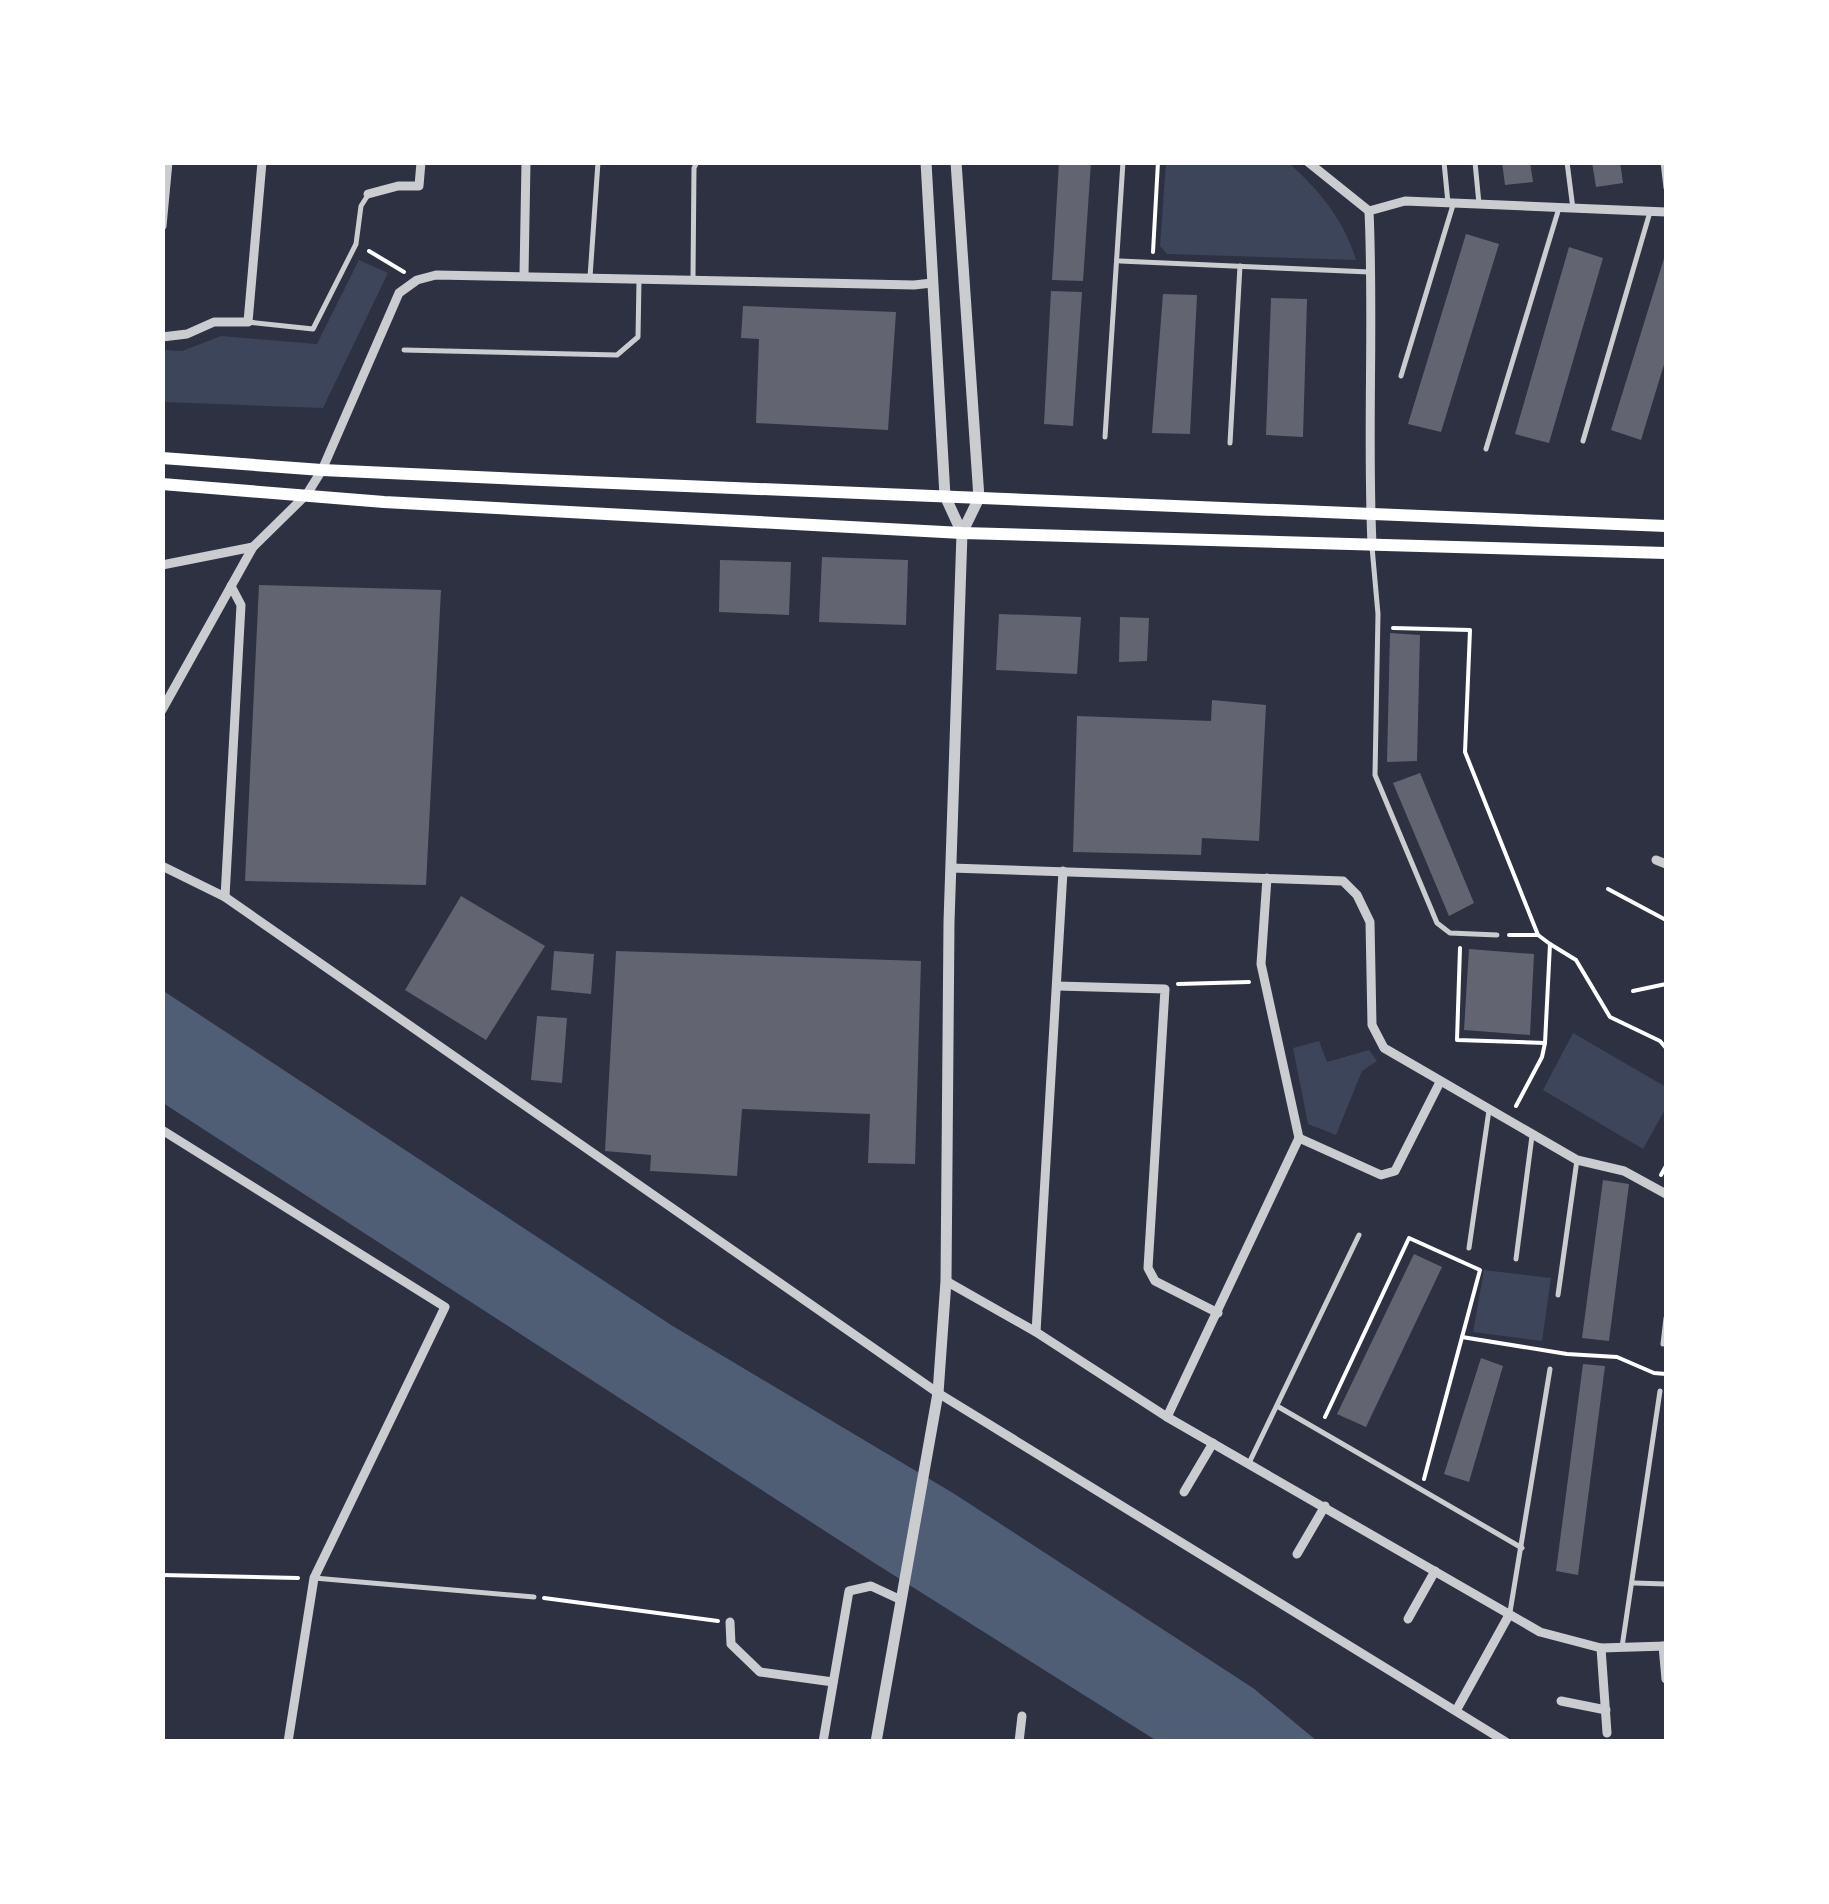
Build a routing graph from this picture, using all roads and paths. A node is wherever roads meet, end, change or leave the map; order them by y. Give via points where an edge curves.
1 (168, 162) edge
2 (262, 162) edge
3 (421, 162) edge
4 (526, 162) edge
5 (598, 162) edge
6 (697, 162) edge
7 (926, 162) edge
8 (956, 162) edge
9 (1123, 162) edge
10 (1158, 162) edge
11 (1308, 162) edge
12 (1444, 162) edge
13 (1474, 162) edge
14 (1567, 162) edge
15 (1663, 162) edge
16 (1666, 188) edge
17 (368, 194) joint
18 (1451, 202) junction
19 (1479, 204) junction
20 (1560, 208) junction
21 (1574, 209) junction
22 (1368, 212) junction
23 (1650, 212) junction
24 (1666, 212) edge
25 (162, 226) edge
26 (356, 244) junction
27 (1119, 260) junction
28 (1153, 262) junction
29 (1240, 266) junction
30 (1372, 272) junction
31 (524, 275) junction
32 (590, 277) junction
33 (693, 278) junction
34 (417, 280) junction
35 (640, 281) junction
36 (932, 283) junction
37 (248, 322) junction
38 (162, 337) edge
39 (404, 350) dead end
40 (1402, 376) dead end
41 (1105, 438) dead end
42 (1583, 441) dead end
43 (1230, 442) dead end
44 (1486, 450) dead end
45 (162, 458) edge
46 (322, 470) junction
47 (162, 484) edge
48 (307, 494) junction
49 (945, 496) junction
50 (979, 498) junction
51 (1370, 516) junction
52 (1666, 526) edge
53 (962, 533) junction
54 (1372, 544) junction
55 (252, 548) junction
56 (1666, 552) edge
57 (162, 565) edge
58 (232, 586) junction
59 (1378, 627) junction
60 (162, 710) edge
61 (162, 866) edge
62 (951, 868) junction
63 (1063, 871) junction
64 (1267, 878) junction
65 (1608, 889) dead end
66 (225, 897) junction
67 (1666, 920) edge
68 (1460, 933) junction
69 (1497, 935) joint
70 (1538, 935) junction
71 (1550, 944) junction
72 (1266, 982) junction
73 (1666, 984) edge
74 (1057, 986) junction
75 (1164, 989) junction
76 (1633, 991) dead end
77 (1663, 1041) edge
78 (1546, 1043) junction
79 (1666, 1048) edge
80 (1440, 1082) junction
81 (1488, 1110) junction
82 (1508, 1121) junction
83 (162, 1130) edge
84 (1532, 1136) junction
85 (1299, 1138) junction
86 (1577, 1160) junction
87 (1666, 1194) edge
88 (1359, 1235) dead end
89 (1469, 1248) dead end
90 (1516, 1259) dead end
91 (946, 1281) junction
92 (1558, 1295) dead end
93 (1218, 1313) junction
94 (1666, 1318) edge
95 (1036, 1332) junction
96 (1462, 1337) junction
97 (1663, 1344) dead end
98 (1550, 1369) dead end
99 (1666, 1374) edge
100 (1660, 1390) dead end
101 (938, 1393) junction
102 (1277, 1406) junction
103 (1167, 1417) junction
104 (1319, 1430) junction
105 (1213, 1443) junction
106 (1249, 1463) junction
107 (1421, 1489) junction
108 (1184, 1492) dead end
109 (1325, 1506) junction
110 (1522, 1548) junction
111 (1297, 1554) dead end
112 (1435, 1571) junction
113 (162, 1576) edge
114 (314, 1578) junction
115 (1634, 1583) junction
116 (1666, 1584) edge
117 (901, 1593) junction
118 (534, 1597) joint
119 (1509, 1615) junction
120 (1408, 1619) dead end
121 (730, 1622) joint
122 (1665, 1646) edge
123 (1622, 1647) junction
124 (1601, 1648) junction
125 (1666, 1679) edge
126 (833, 1682) junction
127 (1560, 1702) dead end
128 (1457, 1709) junction
129 (1606, 1710) junction
130 (1022, 1716) dead end
131 (1607, 1733) dead end
132 (288, 1742) edge
133 (823, 1742) edge
134 (876, 1742) edge
135 (1019, 1742) edge
136 (1506, 1742) edge

1 - 25 street
2 - 37 street
3 - 17 street via 420,186
4 - 31 street
5 - 32 lane
6 - 33 lane
7 - 36 street
8 - 50 street
9 - 27 lane
10 - 28 path
11 - 22 street
12 - 18 lane
13 - 19 lane
14 - 21 lane
15 - 16 lane
17 - 26 lane
18 - 19 street
18 - 22 street via 1405,201
18 - 40 lane
19 - 20 street
20 - 21 street
20 - 44 lane
21 - 23 street
22 - 30 street
23 - 24 street
23 - 42 lane
26 - 34 path
26 - 37 lane via 314,329
27 - 28 lane
27 - 41 lane
28 - 29 lane
29 - 30 lane
29 - 43 lane
30 - 51 street
31 - 32 street
31 - 34 street
32 - 35 street
33 - 35 street
33 - 36 street
34 - 46 street via 399,293
35 - 39 lane via 638,337 616,355
36 - 49 street
37 - 38 street via 214,322
45 - 46 main road
46 - 48 street
46 - 49 main road
47 - 48 main road
48 - 53 main road
48 - 55 street
49 - 50 main road
49 - 53 street
50 - 51 main road
50 - 53 street
51 - 52 main road
51 - 54 street
53 - 54 main road
53 - 62 street
54 - 56 main road
54 - 59 lane
55 - 57 street
55 - 58 street
58 - 60 street
58 - 66 street via 241,606
59 - 68 lane via 1374,775 1436,923
59 - 70 path via 1470,630 1464,752
61 - 66 street
62 - 63 street
62 - 91 street
63 - 64 street
63 - 74 street
64 - 72 street
64 - 80 street via 1343,882 1357,895 1370,922 1372,1024 1384,1048
65 - 67 path
66 - 101 street
68 - 69 lane
68 - 78 path via 1457,1040
69 - 70 path
70 - 71 path
71 - 77 path via 1576,960 1610,1017
71 - 78 path
72 - 75 path
72 - 85 street
73 - 76 path
74 - 75 street
74 - 95 street
75 - 93 street via 1148,1268 1155,1282
77 - 79 path
78 - 82 path
80 - 81 street
80 - 85 street via 1395,1172 1380,1175
81 - 82 street
81 - 89 lane
82 - 84 street
83 - 114 street via 446,1307
84 - 86 street
84 - 90 lane
85 - 93 street
86 - 87 street via 1624,1171
86 - 92 lane
88 - 102 lane
91 - 95 street
91 - 101 street
93 - 103 street
94 - 97 lane
95 - 103 street
96 - 99 path via 1618,1358
96 - 104 path via 1480,1270 1410,1238
96 - 107 path
98 - 110 lane
100 - 115 lane
101 - 117 street
101 - 128 street
102 - 104 lane
102 - 106 lane
103 - 105 street
104 - 107 lane
105 - 106 street
105 - 108 street
106 - 109 street
107 - 110 lane
109 - 111 street
109 - 112 street
110 - 119 lane
112 - 119 street
112 - 120 street
113 - 114 path
114 - 118 lane
114 - 132 street
115 - 116 lane
115 - 123 lane
117 - 126 street via 872,1586 849,1592
117 - 134 street
118 - 121 path
119 - 124 street via 1540,1632
119 - 128 street
121 - 126 street via 731,1644 760,1672
122 - 123 street
122 - 125 street
123 - 124 street
124 - 129 street
126 - 133 street
127 - 129 street
128 - 136 street
129 - 131 street
130 - 135 street

